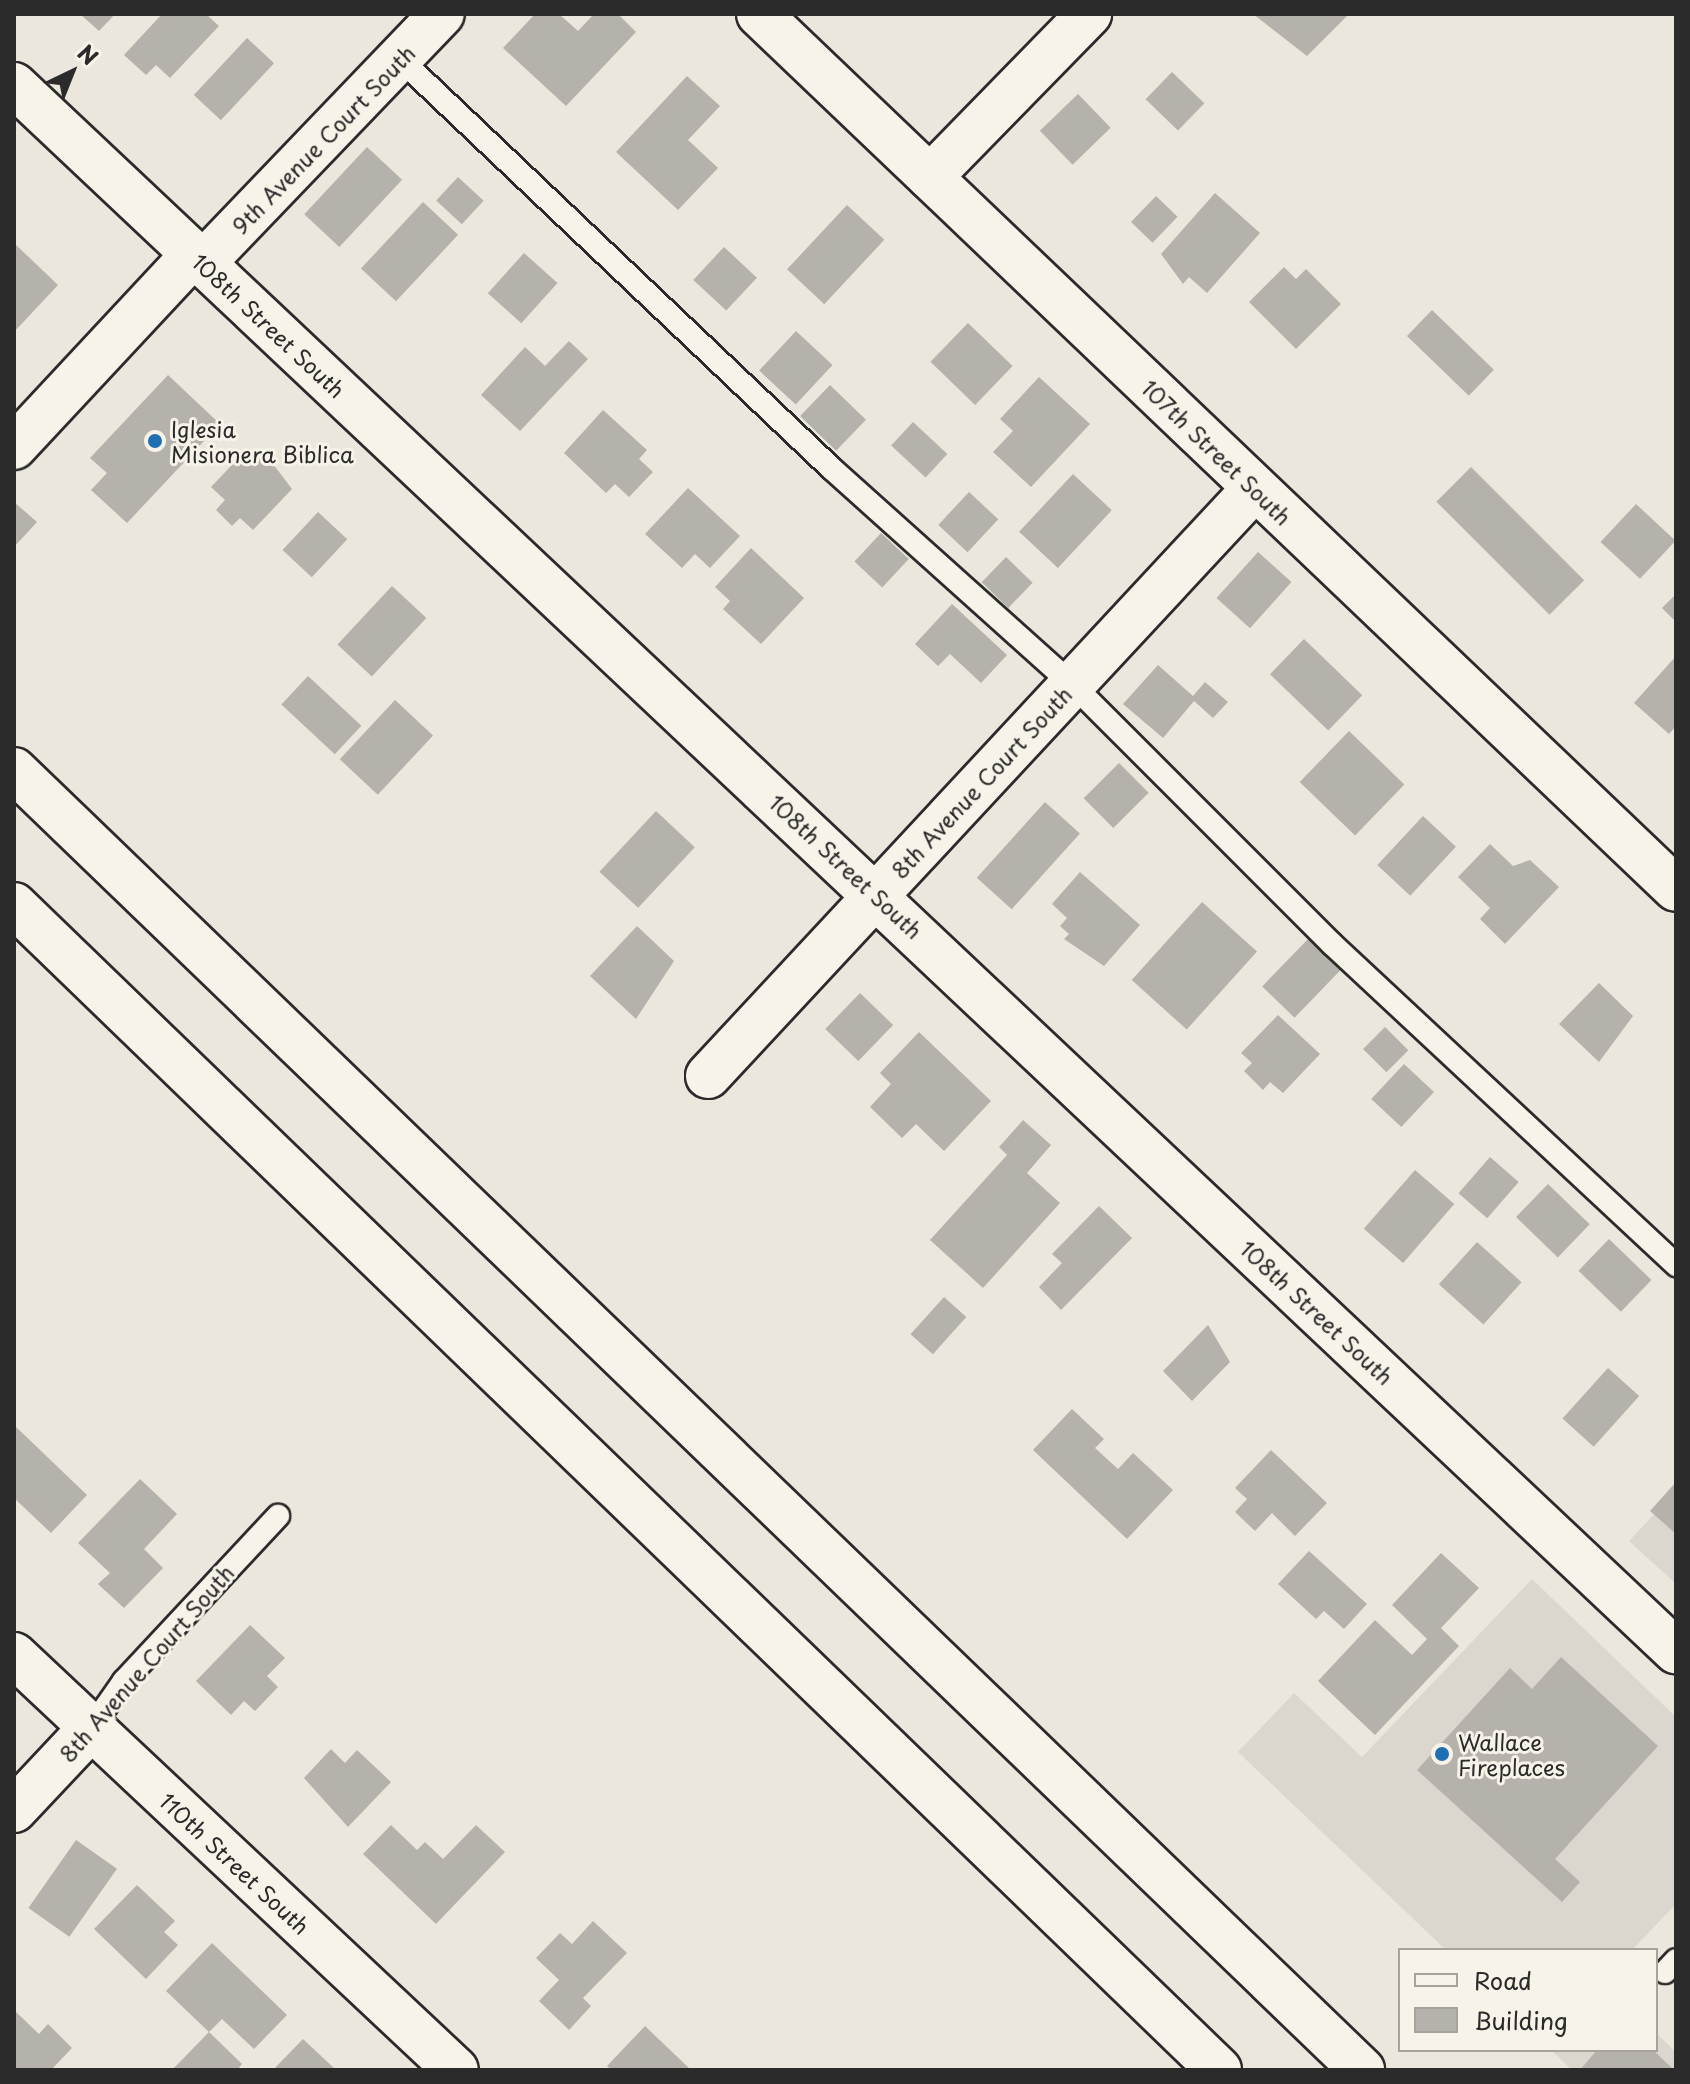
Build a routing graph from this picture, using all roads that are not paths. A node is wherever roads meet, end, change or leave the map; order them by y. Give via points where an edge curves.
1 (442, 14) edge
2 (759, 14) edge
3 (1089, 14) edge
4 (399, 58) junction
5 (14, 85) edge
6 (930, 177) junction
7 (198, 259) junction
8 (14, 447) edge
9 (1255, 488) junction
10 (1072, 684) junction
11 (14, 770) edge
12 (1676, 889) edge
13 (877, 895) junction
14 (14, 905) edge
15 (708, 1076) dead end
16 (1676, 1265) edge
17 (278, 1516) dead end
18 (1676, 1651) edge
19 (14, 1655) edge
20 (91, 1728) junction
21 (14, 1810) edge
22 (1307, 2016) junction
23 (456, 2070) edge
24 (1219, 2070) edge
25 (1362, 2070) edge
26 (1371, 2070) edge

1 - 4 main road, 9th Avenue Court South
2 - 6 main road, 107th Street South
3 - 6 main road
4 - 7 main road, 9th Avenue Court South
4 - 10 lane via 831,468
5 - 7 main road, 108th Street South
6 - 9 main road, 107th Street South
7 - 8 main road, 9th Avenue Court South
7 - 13 main road, 108th Street South
9 - 10 main road, 8th Avenue Court South
9 - 12 main road, 107th Street South
10 - 13 main road, 8th Avenue Court South
10 - 16 lane via 1332,944
11 - 22 main road
13 - 15 main road, 8th Avenue Court South
13 - 18 main road, 108th Street South
14 - 24 main road
17 - 20 lane, 8th Avenue Court South via 124,1681
19 - 20 main road, 110th Street South
20 - 21 main road, 8th Avenue Court South
20 - 23 main road, 110th Street South
22 - 25 main road
22 - 26 main road

